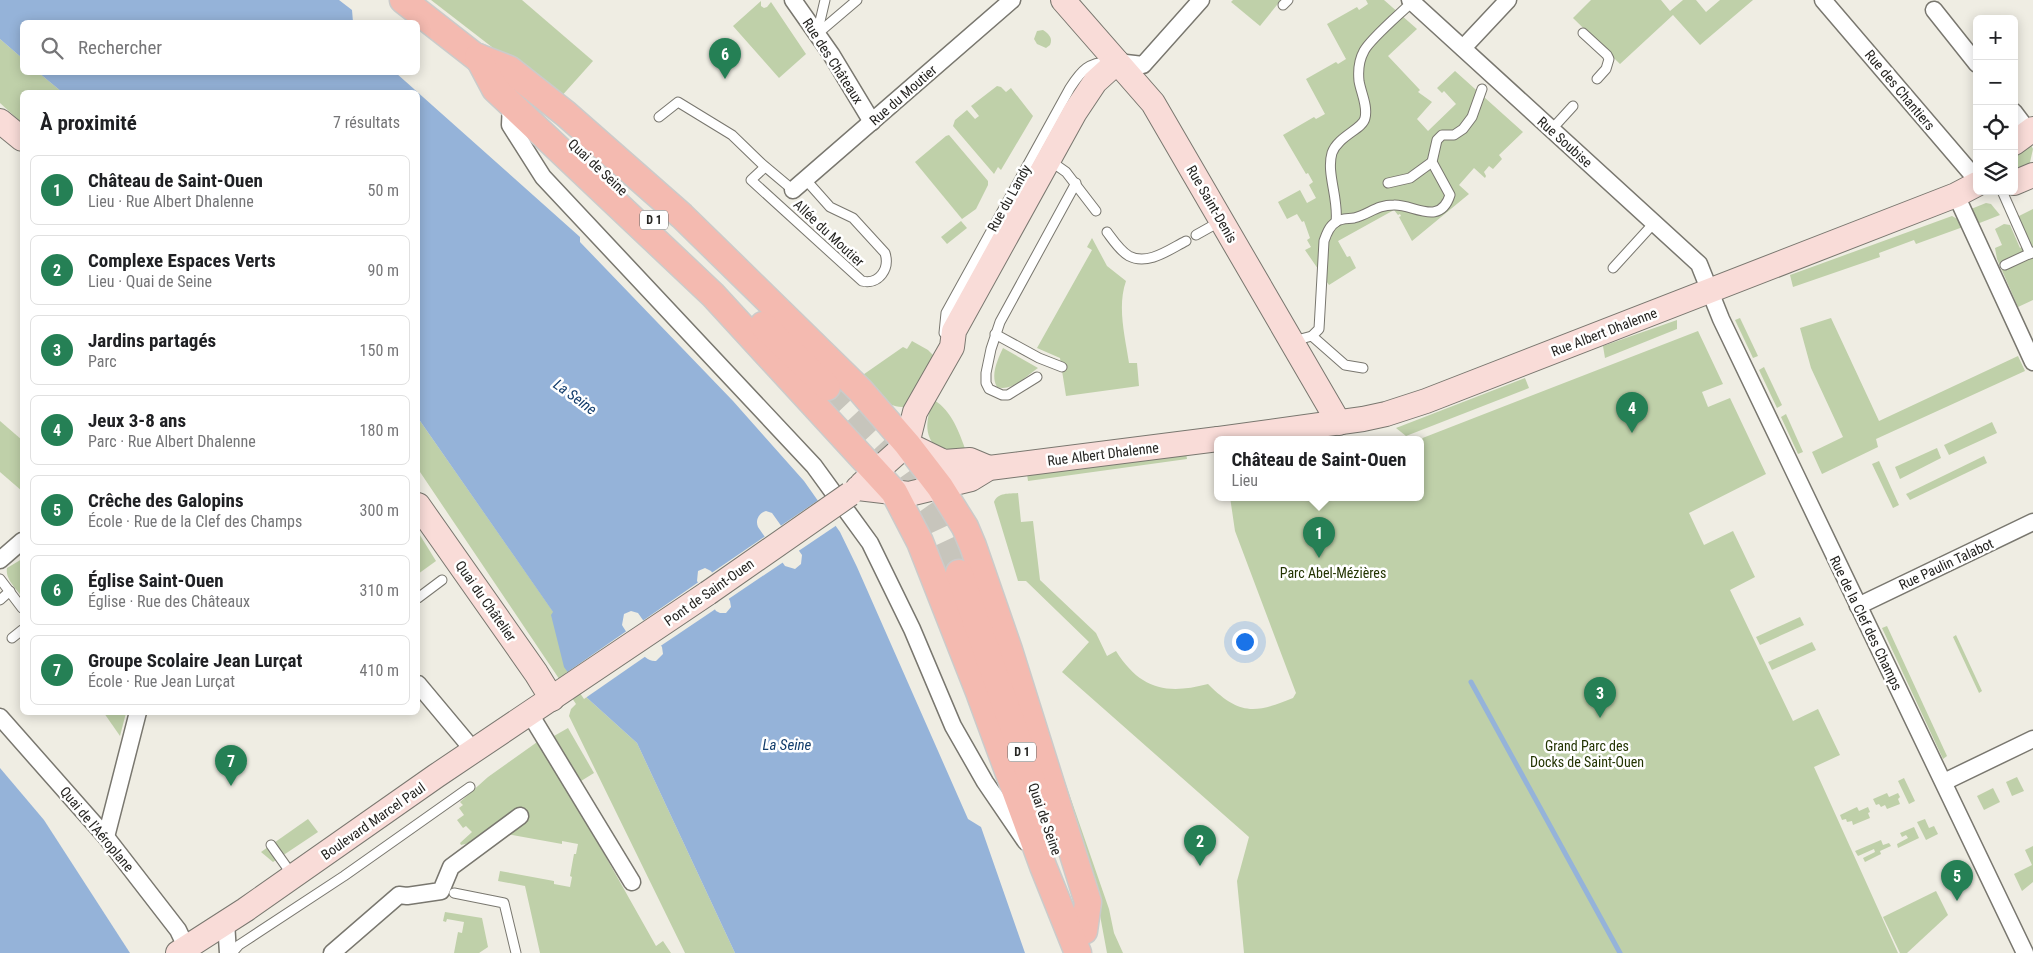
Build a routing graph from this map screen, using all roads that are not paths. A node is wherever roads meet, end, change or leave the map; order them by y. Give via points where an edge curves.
1 (404, 0) edge
2 (793, 0) edge
3 (825, 0) edge
4 (857, 0) edge
5 (1012, 0) edge
6 (1063, 0) edge
7 (1201, 0) edge
8 (1508, 0) edge
9 (1823, 0) edge
10 (1411, 1) edge
11 (1934, 10) dead end
12 (1582, 33) dead end
13 (817, 34) junction
14 (1463, 48) junction
15 (478, 57) junction
16 (1974, 60) edge
17 (1117, 62) junction
18 (1597, 79) dead end
19 (1482, 89) dead end
20 (511, 104) junction
21 (1573, 106) dead end
22 (659, 117) dead end
23 (2018, 119) edge
24 (0, 121) edge
25 (872, 122) junction
26 (1552, 129) junction
27 (2026, 134) edge
28 (20, 137) edge
29 (1049, 160) junction
30 (1432, 162) junction
31 (765, 167) junction
32 (1973, 175) edge
33 (2033, 175) edge
34 (2018, 181) edge
35 (1076, 183) junction
36 (1388, 183) dead end
37 (799, 185) junction
38 (1973, 186) edge
39 (1956, 195) junction
40 (2004, 195) edge
41 (1096, 211) dead end
42 (1222, 221) junction
43 (1336, 222) junction
44 (1654, 222) junction
45 (1107, 232) dead end
46 (1196, 235) dead end
47 (1186, 241) dead end
48 (2031, 253) edge
49 (2005, 265) dead end
50 (1613, 268) dead end
51 (1711, 291) junction
52 (995, 334) junction
53 (1302, 339) junction
54 (2033, 362) edge
55 (940, 366) junction
56 (1062, 367) dead end
57 (1362, 368) dead end
58 (1037, 377) dead end
59 (827, 386) tunnel mouth
60 (1339, 423) junction
61 (1241, 436) edge
62 (1214, 440) edge
63 (907, 444) junction
64 (989, 468) junction
65 (861, 484) junction
66 (940, 487) junction
67 (894, 492) junction
68 (420, 508) edge
69 (2033, 522) edge
70 (20, 543) edge
71 (0, 560) edge
72 (959, 573) tunnel mouth
73 (0, 579) edge
74 (442, 580) dead end
75 (10, 591) junction
76 (420, 596) edge
77 (0, 600) edge
78 (20, 605) edge
79 (1858, 606) junction
80 (20, 632) edge
81 (12, 638) dead end
82 (420, 686) edge
83 (560, 694) junction
84 (530, 714) junction
85 (137, 715) edge
86 (0, 716) edge
87 (2033, 739) edge
88 (474, 751) junction
89 (1944, 782) junction
90 (470, 787) dead end
91 (520, 816) dead end
92 (106, 837) junction
93 (271, 845) dead end
94 (1043, 866) junction
95 (293, 877) junction
96 (632, 882) dead end
97 (454, 893) dead end
98 (226, 922) junction
99 (1084, 946) edge
100 (185, 951) edge
101 (228, 953) edge
102 (232, 953) edge
103 (332, 953) edge
104 (516, 953) edge
105 (2024, 953) edge

1 - 15 main road, Quai de Seine
2 - 13 street, Rue des Châteaux
3 - 13 lane
4 - 13 lane
5 - 25 street, Rue du Moutier
6 - 17 main road, Rue Saint-Denis
7 - 17 street, Rue du Landy via 1143,65
8 - 14 street
9 - 32 street, Rue des Chantiers
10 - 14 street, Rue Soubise
10 - 43 lane via 1364,50 1358,66 1366,118 1341,138 1332,152 1338,209
11 - 16 street
12 - 18 lane via 1609,59 1606,69
13 - 25 street, Rue des Châteaux
14 - 26 street, Rue Soubise
15 - 20 main road via 495,88
15 - 59 main road, Quai de Seine / D 1 via 614,181
15 - 63 main road via 509,69 566,114 682,216 860,390
17 - 29 main road, Rue du Landy via 1084,96
17 - 42 main road, Rue Saint-Denis via 1153,103
17 - 55 lane, Rue du Landy via 1090,65 1070,88 946,313
19 - 30 lane via 1469,123 1454,135 1438,138
20 - 65 main road via 713,295
20 - 94 street via 510,125 543,177 814,466 870,544 912,629 953,726 985,782
21 - 26 lane
22 - 31 lane, Allée du Moutier via 678,102 732,135
23 - 27 street
24 - 28 main road
25 - 37 street, Rue du Moutier
26 - 44 street, Rue Soubise
29 - 35 lane
29 - 55 main road, Rue du Landy via 954,331 952,348
30 - 36 lane via 1410,178
30 - 43 lane via 1450,195 1447,204 1438,210 1423,212 1395,204 1378,206 1368,213
31 - 37 lane, Allée du Moutier
31 - 37 lane, Allée du Moutier via 751,180 855,276 868,283 883,274 887,268 885,253 861,221 830,207
33 - 34 main road
35 - 41 lane
35 - 52 lane
38 - 39 main road, Rue Albert Dhalenne
39 - 51 main road, Rue Albert Dhalenne
39 - 54 street
40 - 48 lane
42 - 46 lane
42 - 53 main road, Rue Saint-Denis
43 - 53 lane via 1324,242 1319,329
44 - 50 lane
44 - 51 street, Rue Soubise via 1699,264
45 - 47 lane via 1122,250 1135,257 1154,257
48 - 49 lane
51 - 60 main road, Rue Albert Dhalenne via 1426,401 1386,414
51 - 79 street, Rue de la Clef des Champs via 1721,320
52 - 56 lane
52 - 58 lane via 986,373 989,389 1008,395
53 - 57 lane via 1345,365
53 - 60 main road, Rue Saint-Denis
55 - 63 main road, Rue du Landy via 915,412
60 - 61 main road, Rue Albert Dhalenne
62 - 64 main road, Rue Albert Dhalenne
63 - 64 main road, Rue Albert Dhalenne via 944,462 970,460
63 - 65 main road, Pont de Saint-Ouen
63 - 66 main road
64 - 66 main road, Rue Albert Dhalenne via 971,479
65 - 67 main road
65 - 83 main road, Pont de Saint-Ouen, bridge
66 - 67 main road, Rue Albert Dhalenne via 909,494
66 - 99 main road via 965,527 1009,650 1088,902
67 - 94 main road via 923,551
68 - 83 main road, Quai du Châtelier via 536,673
69 - 79 street, Rue Paulin Talabot
70 - 71 street
72 - 99 main road, Quai de Seine / D 1
73 - 75 lane
74 - 76 lane
75 - 77 lane
75 - 78 lane
79 - 89 street, Rue de la Clef des Champs
80 - 81 lane
82 - 88 street
83 - 84 main road, Boulevard Marcel Paul
84 - 88 main road, Boulevard Marcel Paul
84 - 96 street
85 - 92 street
86 - 92 street, Quai de l'Aéroplane
87 - 89 street
88 - 95 main road, Boulevard Marcel Paul
89 - 105 street, Rue de la Clef des Champs
90 - 102 lane
91 - 103 street via 451,867 441,891 399,895
92 - 100 street, Quai de l'Aéroplane via 178,930
93 - 95 lane
94 - 99 main road
95 - 98 main road, Boulevard Marcel Paul
97 - 104 lane via 504,903
98 - 100 main road, Boulevard Marcel Paul
98 - 101 street

